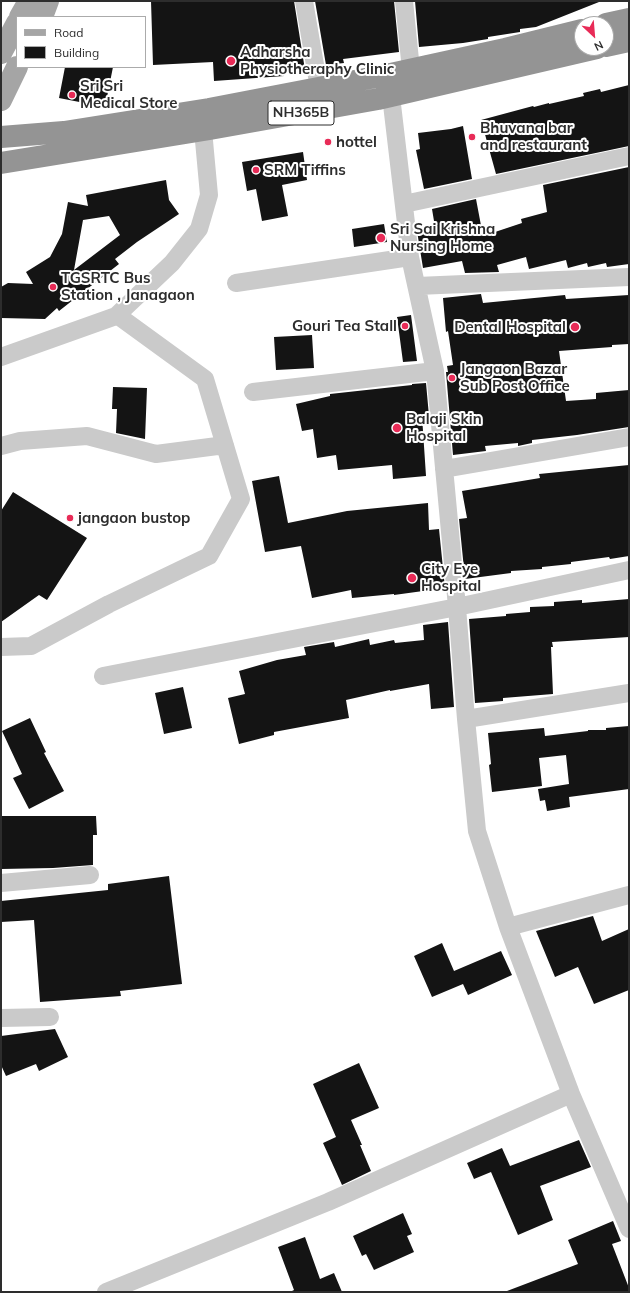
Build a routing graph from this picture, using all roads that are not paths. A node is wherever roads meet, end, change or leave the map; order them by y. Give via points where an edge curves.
1 (29, 1) edge
2 (48, 1) edge
3 (304, 1) edge
4 (404, 1) edge
5 (21, 16) edge
6 (42, 16) edge
7 (629, 18) edge
8 (614, 22) edge
9 (16, 25) edge
10 (574, 32) edge
11 (629, 41) edge
12 (614, 44) edge
13 (1, 53) edge
14 (574, 54) edge
15 (17, 68) edge
16 (411, 70) junction
17 (319, 88) junction
18 (391, 96) junction
19 (1, 100) edge
20 (203, 130) junction
21 (1, 137) edge
22 (629, 156) edge
23 (1, 163) edge
24 (404, 204) junction
25 (410, 257) junction
26 (629, 277) edge
27 (236, 284) dead end
28 (417, 286) junction
29 (117, 315) junction
30 (1, 358) edge
31 (435, 371) junction
32 (253, 392) dead end
33 (629, 437) edge
34 (225, 445) junction
35 (1, 446) edge
36 (444, 470) junction
37 (629, 570) edge
38 (457, 607) junction
39 (1, 647) edge
40 (103, 676) dead end
41 (629, 693) edge
42 (466, 719) junction
43 (90, 875) dead end
44 (1, 883) edge
45 (629, 895) edge
46 (508, 928) junction
47 (50, 1017) dead end
48 (1, 1018) edge
49 (571, 1094) junction
50 (629, 1229) edge
51 (106, 1292) edge

1 - 5 main road
2 - 6 main road
3 - 17 street
4 - 16 street
7 - 8 highway
9 - 13 main road
10 - 16 highway, NH365B
11 - 12 highway
14 - 18 highway, NH365B
15 - 19 main road
16 - 17 highway, NH365B
17 - 21 highway, NH365B via 64,132
18 - 20 highway, NH365B
18 - 24 street
20 - 23 highway, NH365B
20 - 29 street via 210,195 199,229 172,263
22 - 24 street
24 - 25 street
25 - 27 street
25 - 28 street
26 - 28 street
28 - 31 street
29 - 30 street
29 - 34 street via 205,379
31 - 32 street
31 - 36 street
33 - 36 street
34 - 35 street via 156,454 87,436 20,441
34 - 39 street via 241,499 209,556 109,604 31,646
36 - 38 street
37 - 38 street
38 - 40 street
38 - 42 street
41 - 42 street
42 - 46 street via 477,831
43 - 44 street
45 - 46 street
46 - 49 street
47 - 48 street
49 - 50 street
49 - 51 street via 328,1202

